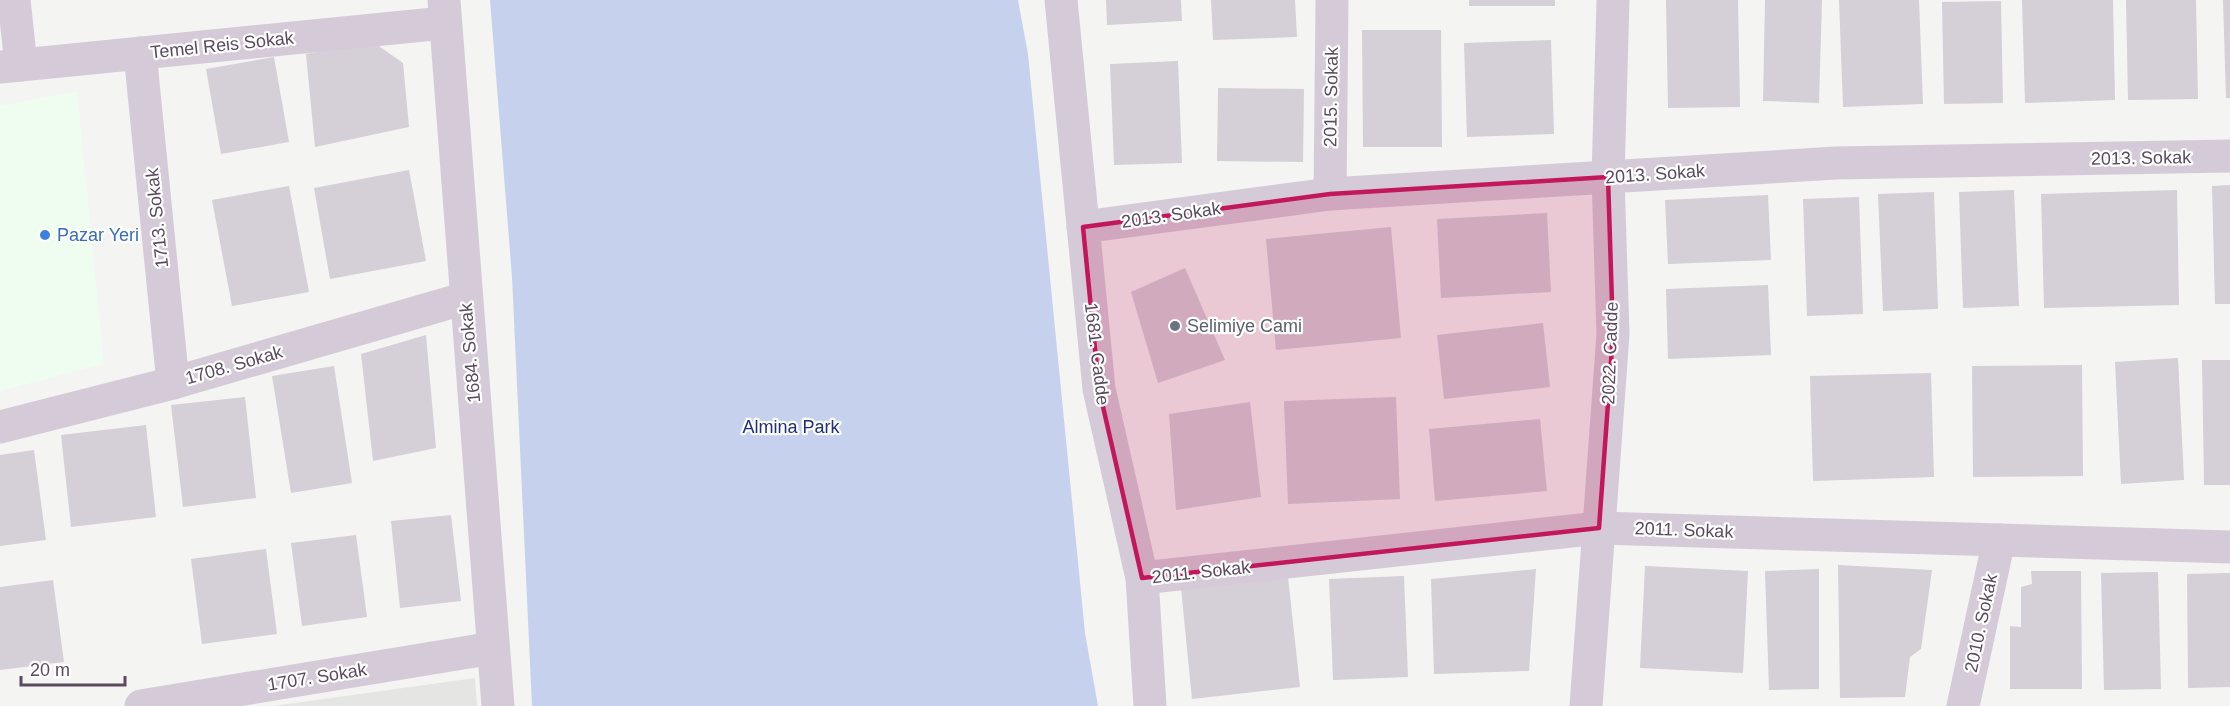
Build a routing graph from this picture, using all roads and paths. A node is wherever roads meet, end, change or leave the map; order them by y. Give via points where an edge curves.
1 (14, 0) edge
2 (1061, 0) edge
3 (1332, 0) edge
4 (1613, 0) edge
5 (444, 11) edge
6 (140, 53) junction
7 (11, 66) edge
8 (2230, 156) edge
9 (1608, 177) junction
10 (1330, 194) junction
11 (1083, 227) junction
12 (466, 298) junction
13 (173, 383) junction
14 (0, 427) edge
15 (1599, 528) junction
16 (1999, 540) junction
17 (2230, 547) edge
18 (1142, 578) junction
19 (493, 648) junction
20 (141, 706) edge
21 (498, 706) edge
22 (1150, 706) edge
23 (1586, 706) edge
24 (1963, 706) edge

1 - 7 street
2 - 11 street, 1681. Cadde
3 - 10 street, 2015. Sokak
4 - 9 street, 2022. Cadde
5 - 6 street, Temel Reis Sokak
5 - 12 street, 1684. Sokak
6 - 7 street, Temel Reis Sokak
6 - 13 street, 1713. Sokak
8 - 9 street, 2013. Sokak via 1836,163
9 - 10 street, 2013. Sokak
9 - 15 street, 2022. Cadde via 1613,334
10 - 11 street, 2013. Sokak
11 - 18 street, 1681. Cadde via 1099,389
12 - 13 street, 1708. Sokak
12 - 19 street, 1684. Sokak
13 - 14 street, 1708. Sokak
15 - 16 street, 2011. Sokak
15 - 18 street, 2011. Sokak
15 - 23 street, 2022. Cadde
16 - 17 street, 2011. Sokak
16 - 24 street, 2010. Sokak
18 - 22 street, 1681. Cadde
19 - 20 street, 1707. Sokak
19 - 21 street, 1684. Sokak

